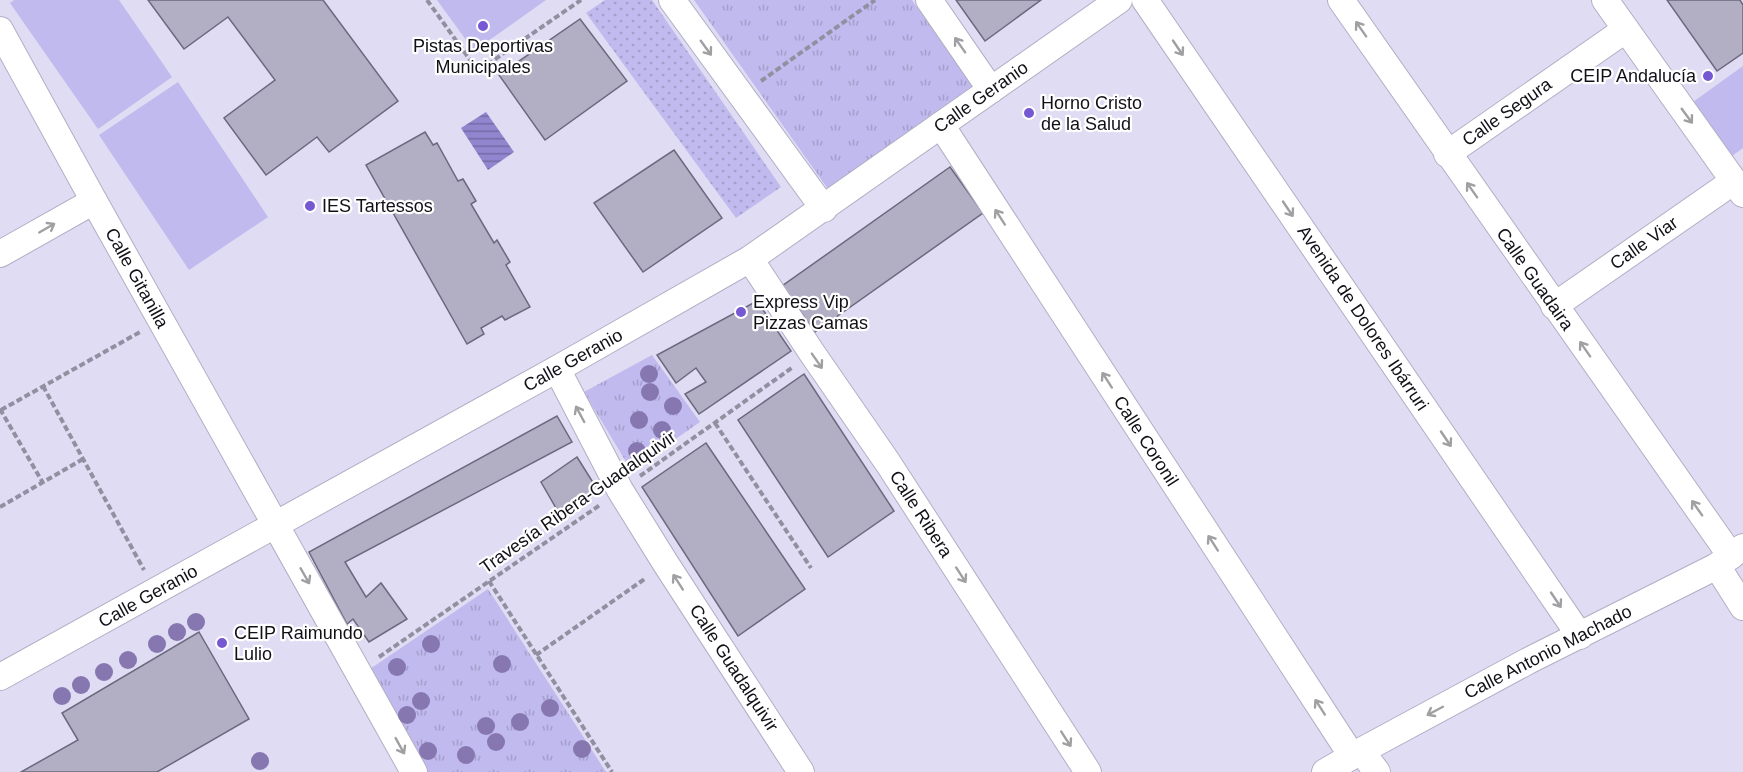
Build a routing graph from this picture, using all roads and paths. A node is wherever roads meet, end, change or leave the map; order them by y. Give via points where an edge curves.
1 (427, 0) edge
2 (581, 0) edge
3 (672, 0) edge
4 (875, 0) edge
5 (929, 0) edge
6 (1119, 0) edge
7 (1145, 0) edge
8 (1342, 0) edge
9 (1605, 0) edge
10 (0, 30) edge
11 (1625, 30) junction
12 (991, 90) junction
13 (741, 95) junction
14 (941, 125) junction
15 (1447, 154) junction
16 (1738, 187) edge
17 (94, 201) junction
18 (824, 208) junction
19 (0, 254) edge
20 (750, 260) junction
21 (1554, 306) junction
22 (161, 320) junction
23 (812, 353) junction
24 (557, 369) junction
25 (43, 386) junction
26 (0, 409) edge
27 (715, 423) junction
28 (83, 459) junction
29 (43, 483) junction
30 (621, 490) junction
31 (0, 507) edge
32 (276, 525) junction
33 (1730, 556) edge
34 (666, 564) junction
35 (811, 568) dead end
36 (489, 581) junction
37 (156, 591) junction
38 (1743, 607) edge
39 (1580, 636) junction
40 (536, 655) junction
41 (358, 671) junction
42 (0, 677) edge
43 (1356, 753) junction
44 (414, 772) edge
45 (612, 772) edge
46 (801, 772) edge
47 (1088, 772) edge
48 (1325, 772) edge
49 (1377, 772) edge

1 - 2 path via 478,71
3 -> 13 street
4 - 13 path
12 -> 5 street
6 - 12 street, Calle Geranio
7 -> 39 street, Avenida de Dolores Ibárruri
15 -> 8 street, Calle Guadaira
9 - 11 street
10 - 17 street, Calle Gitanilla
11 - 15 street, Calle Segura
11 -> 16 street
12 - 14 street, Calle Geranio
13 - 18 street
14 - 18 street, Calle Geranio
43 -> 14 street, Calle Coronil
21 -> 15 street, Calle Guadaira
16 - 21 street, Calle Viar
19 -> 17 street
17 - 22 street, Calle Gitanilla
18 - 20 street, Calle Geranio
20 - 23 street, Calle Ribera
20 - 24 street, Calle Geranio
33 -> 21 street, Calle Guadaira
22 - 25 path
22 - 32 street, Calle Gitanilla
23 - 27 path, Travesía Ribera-Guadalquivir
23 -> 47 street, Calle Ribera
30 -> 24 street, Calle Guadalquivir
24 - 32 street, Calle Geranio
25 - 26 path
25 - 28 path
26 - 29 path
27 - 30 path, Travesía Ribera-Guadalquivir
27 - 35 path
28 - 29 path
28 - 37 path
29 - 31 path
30 - 34 street, Calle Guadalquivir
30 - 36 path, Travesía Ribera-Guadalquivir
32 - 37 street, Calle Geranio
32 -> 41 street, Calle Gitanilla
33 - 38 street, Calle Guadaira
33 - 39 street, Calle Antonio Machado
34 - 40 path
46 -> 34 street, Calle Guadalquivir
36 - 40 path
36 - 41 path, Travesía Ribera-Guadalquivir
37 - 42 street, Calle Geranio
39 -> 43 street, Calle Antonio Machado
40 - 45 path
41 -> 44 street, Calle Gitanilla
43 - 48 street, Calle Antonio Machado
43 - 49 street, Calle Coronil

